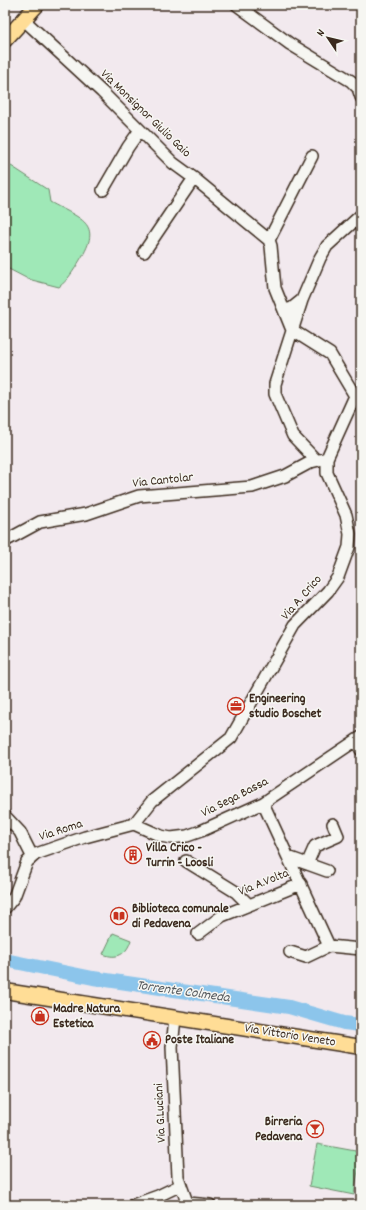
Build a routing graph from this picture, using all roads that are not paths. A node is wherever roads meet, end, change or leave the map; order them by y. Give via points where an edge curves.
1 (37, 5) edge
2 (237, 5) edge
3 (24, 20) junction
4 (5, 40) edge
5 (361, 97) edge
6 (140, 130) junction
7 (312, 156) dead end
8 (194, 178) junction
9 (103, 190) dead end
10 (361, 215) edge
11 (269, 240) junction
12 (144, 252) dead end
13 (302, 300) junction
14 (284, 310) junction
15 (292, 330) junction
16 (358, 397) edge
17 (321, 459) junction
18 (5, 541) edge
19 (360, 742) edge
20 (263, 803) junction
21 (5, 816) edge
22 (134, 824) junction
23 (333, 824) dead end
24 (32, 856) junction
25 (288, 857) junction
26 (186, 861) dead end
27 (308, 864) junction
28 (327, 872) dead end
29 (300, 884) junction
30 (249, 905) junction
31 (5, 908) edge
32 (198, 934) dead end
33 (329, 946) junction
34 (361, 949) edge
35 (290, 952) dead end
36 (5, 991) edge
37 (175, 1018) junction
38 (361, 1047) edge
39 (181, 1185) junction
40 (188, 1204) edge
41 (133, 1205) edge
42 (210, 1205) edge

1 - 3 main road
2 - 5 street via 290,44 351,81 358,88
3 - 4 main road
3 - 6 street, Via Monsignor Giulio Gaio
6 - 8 street, Via Monsignor Giulio Gaio via 173,163
6 - 9 street
7 - 11 street
8 - 11 street, Via Monsignor Giulio Gaio
8 - 12 street
10 - 13 street via 328,246 320,258
11 - 14 street via 272,246 273,280
13 - 14 street
13 - 15 street
14 - 15 street
15 - 16 street, Via A. Crico via 330,354
15 - 17 street via 275,384 275,394 293,436
16 - 17 street, Via A. Crico
17 - 18 street, Via Cantolar via 285,476 252,487 139,496 86,514 40,522
17 - 22 street, Via A. Crico via 346,515 350,534 349,547 338,577 295,625 231,738 152,801
19 - 20 street, Via Sega Bassa
20 - 22 street, Via Sega Bassa via 182,837 164,837
20 - 25 street, Via A.Volta
21 - 24 street via 20,832
22 - 24 street, Via Roma via 85,837
23 - 27 street via 338,836 315,846
24 - 31 street, Via Roma via 25,866 14,897
25 - 27 street
25 - 29 street, Via A.Volta
26 - 30 street via 236,892
27 - 28 street
29 - 30 street, Via A.Volta
29 - 33 street, Via A.Volta
30 - 32 street, Via A.Volta via 222,916
33 - 34 street
33 - 35 street via 306,957
36 - 37 main road, Via Vittorio Veneto
37 - 38 main road, Via Vittorio Veneto
37 - 39 street, Via G.Luciani via 172,1047 178,1177
39 - 40 street, Via G.Luciani
39 - 41 street
40 - 42 street

